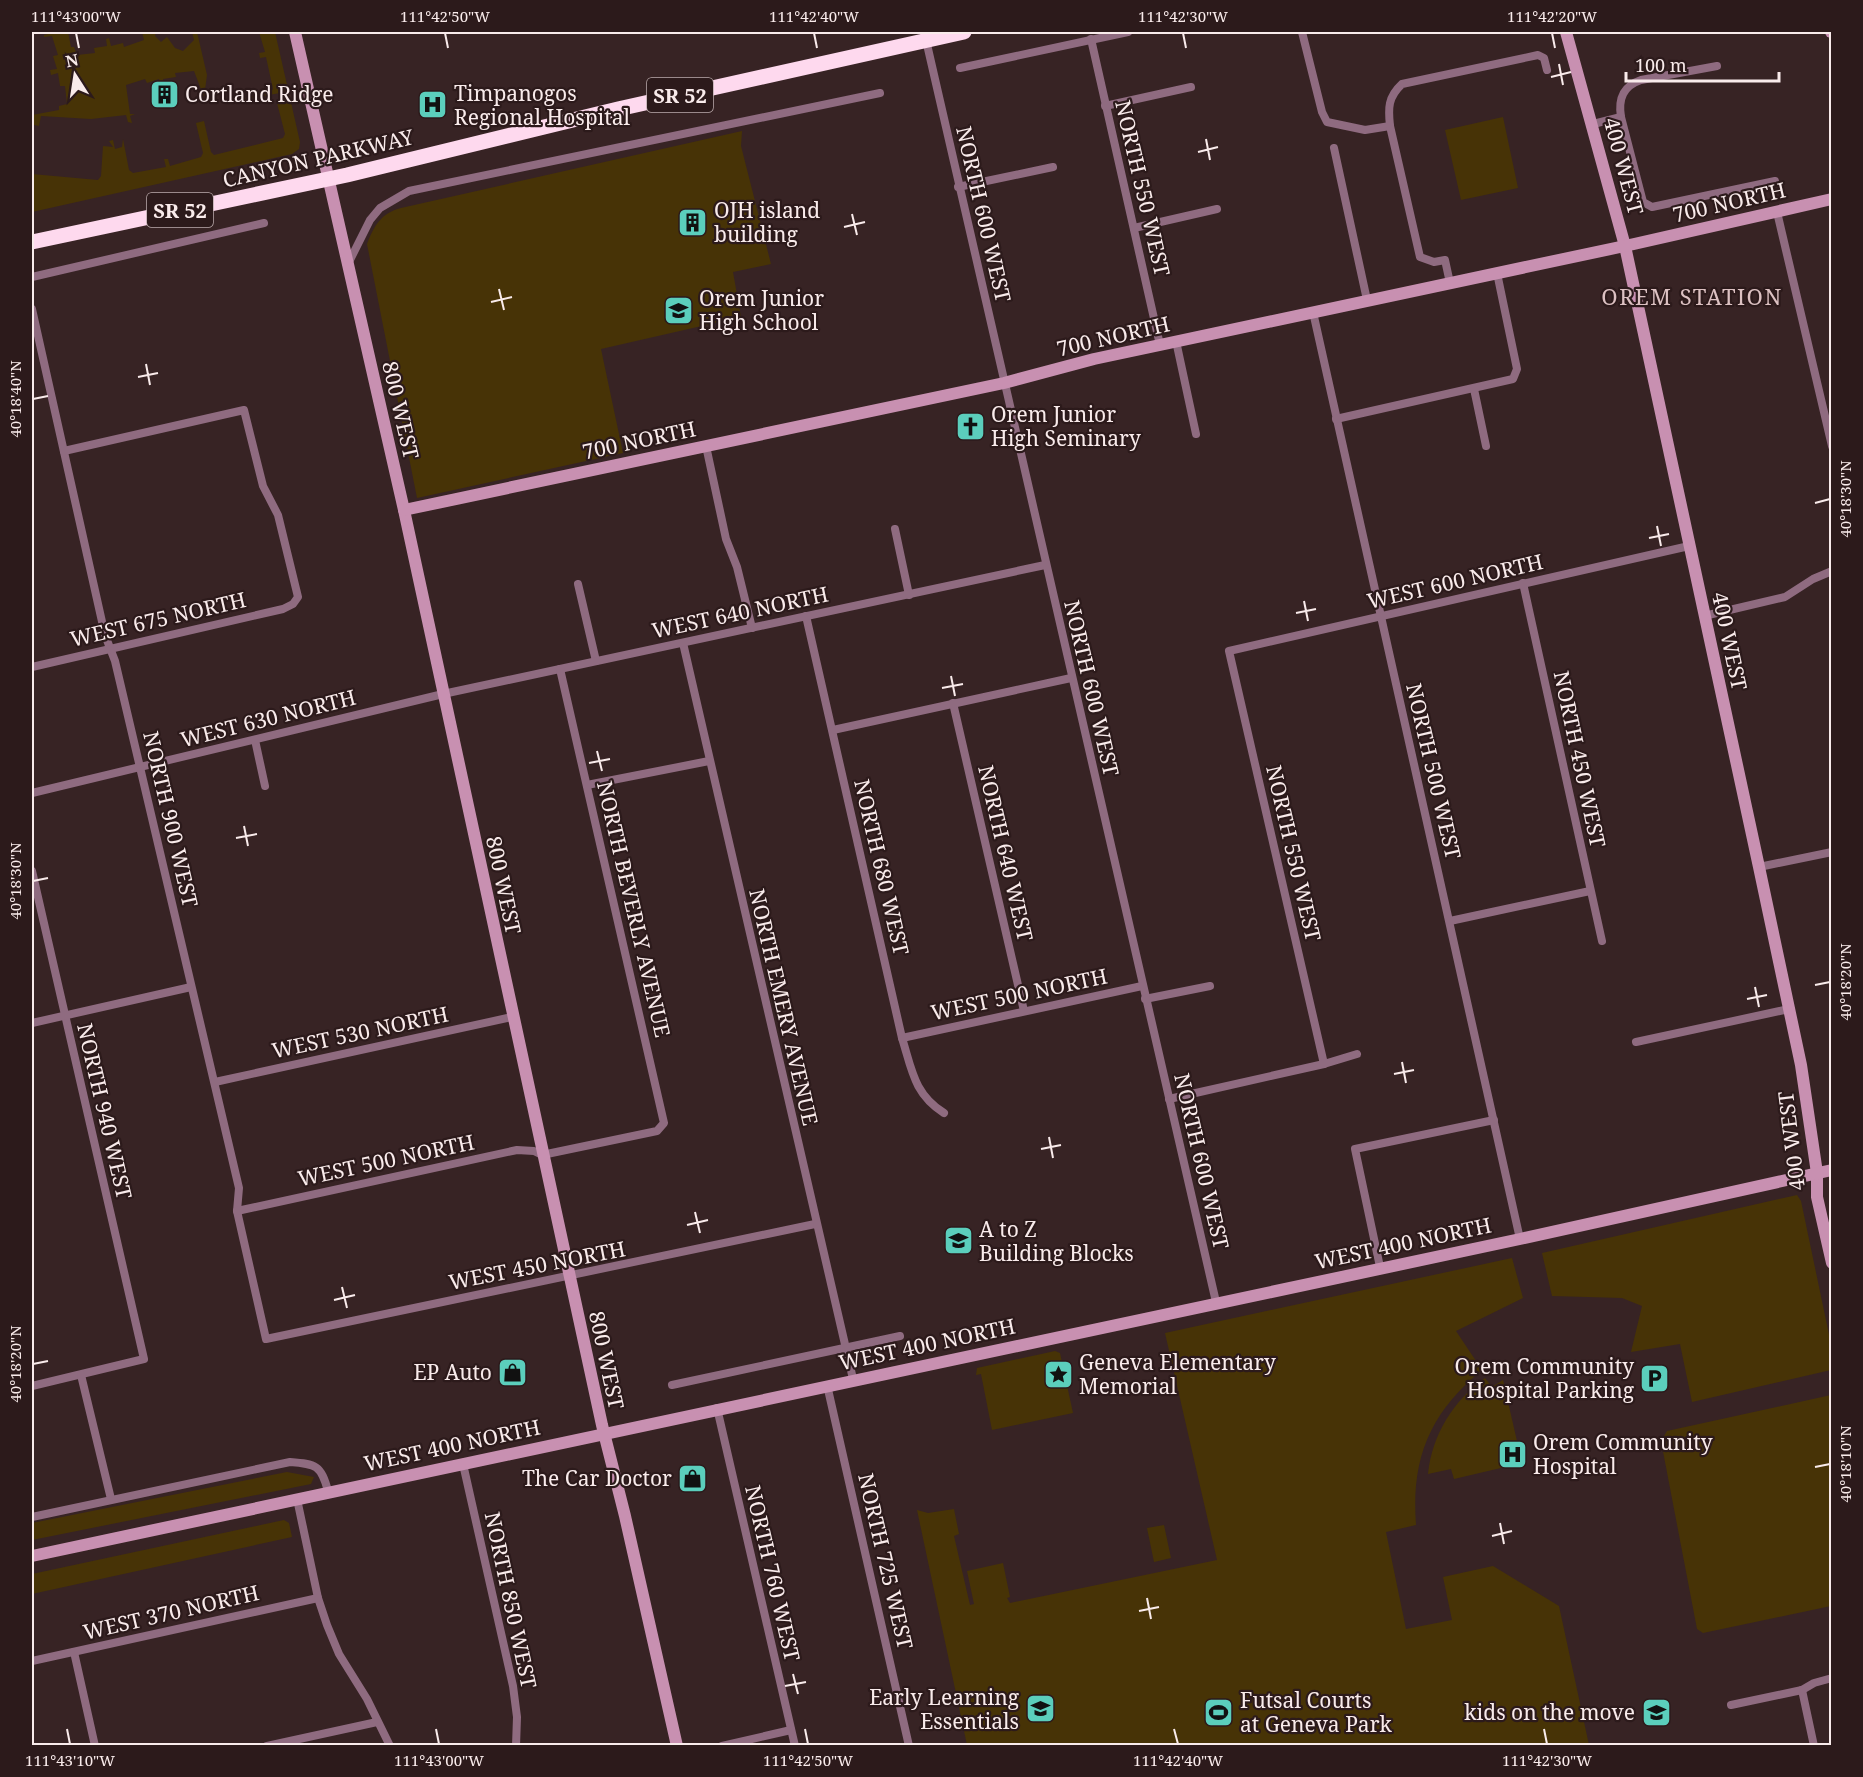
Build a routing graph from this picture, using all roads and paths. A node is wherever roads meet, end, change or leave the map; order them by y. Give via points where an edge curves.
1 (295, 32) edge
2 (964, 32) edge
3 (1128, 32) edge
4 (1302, 32) edge
5 (1566, 32) edge
6 (1091, 39) junction
7 (926, 40) junction
8 (1717, 66) dead end
9 (960, 68) dead end
10 (1547, 70) dead end
11 (1191, 87) dead end
12 (880, 93) dead end
13 (1105, 106) junction
14 (1621, 117) junction
15 (1593, 124) junction
16 (1390, 126) junction
17 (1334, 148) dead end
18 (1053, 167) dead end
19 (328, 179) junction
20 (1775, 181) dead end
21 (958, 187) junction
22 (1832, 199) edge
23 (1217, 209) dead end
24 (1777, 212) junction
25 (264, 223) dead end
26 (1134, 228) junction
27 (32, 242) edge
28 (1625, 246) junction
29 (348, 264) junction
30 (1497, 273) junction
31 (32, 277) edge
32 (1450, 283) junction
33 (1367, 300) junction
34 (32, 309) edge
35 (1313, 312) junction
36 (1176, 341) junction
37 (1160, 345) junction
38 (1004, 383) junction
39 (1474, 389) junction
40 (1336, 419) junction
41 (1196, 434) dead end
42 (706, 446) junction
43 (1486, 446) dead end
44 (1832, 446) edge
45 (64, 451) junction
46 (404, 510) junction
47 (895, 529) dead end
48 (1689, 546) junction
49 (1046, 565) junction
50 (1832, 571) edge
51 (1523, 583) junction
52 (578, 584) dead end
53 (909, 595) junction
54 (806, 616) junction
55 (1380, 616) junction
56 (1704, 616) junction
57 (752, 628) junction
58 (683, 643) junction
59 (112, 649) junction
60 (1229, 651) joint
61 (596, 661) junction
62 (32, 667) edge
63 (560, 669) junction
64 (1071, 678) junction
65 (443, 694) junction
66 (953, 704) junction
67 (833, 730) junction
68 (255, 740) junction
69 (709, 762) junction
70 (141, 767) junction
71 (265, 786) dead end
72 (587, 786) junction
73 (32, 793) edge
74 (1832, 852) edge
75 (1759, 867) junction
76 (32, 872) edge
77 (1590, 891) junction
78 (1450, 921) junction
79 (1602, 941) dead end
80 (1142, 986) junction
81 (1210, 986) dead end
82 (191, 987) junction
83 (1145, 999) junction
84 (1789, 1009) junction
85 (1023, 1011) junction
86 (65, 1016) junction
87 (512, 1017) junction
88 (32, 1023) edge
89 (902, 1038) junction
90 (1636, 1042) dead end
91 (1357, 1054) dead end
92 (1324, 1064) junction
93 (215, 1082) junction
94 (1169, 1099) junction
95 (944, 1113) dead end
96 (1494, 1120) junction
97 (664, 1123) joint
98 (542, 1155) junction
99 (1832, 1170) edge
100 (1817, 1173) junction
101 (237, 1211) junction
102 (815, 1224) junction
103 (1520, 1239) junction
104 (1832, 1263) edge
105 (1380, 1267) junction
106 (570, 1278) junction
107 (1216, 1302) junction
108 (900, 1336) dead end
109 (266, 1339) joint
110 (845, 1347) junction
111 (81, 1375) junction
112 (853, 1379) junction
113 (672, 1385) dead end
114 (827, 1385) junction
115 (32, 1386) edge
116 (717, 1408) junction
117 (603, 1433) junction
118 (463, 1464) junction
119 (328, 1491) junction
120 (111, 1499) junction
121 (297, 1499) junction
122 (32, 1517) edge
123 (32, 1556) edge
124 (318, 1598) junction
125 (74, 1652) junction
126 (32, 1661) edge
127 (1832, 1678) edge
128 (1803, 1690) junction
129 (1731, 1705) dead end
130 (377, 1722) junction
131 (791, 1730) junction
132 (95, 1746) edge
133 (267, 1746) edge
134 (390, 1746) edge
135 (516, 1746) edge
136 (677, 1746) edge
137 (722, 1746) edge
138 (795, 1746) edge
139 (909, 1746) edge
140 (1814, 1746) edge

1 - 19 street, 800 WEST
2 - 7 highway, CANYON PARKWAY / SR 52
3 - 6 street
4 - 16 street via 1327,122 1365,130
5 - 15 street, 400 WEST
6 - 9 street
6 - 13 street, NORTH 550 WEST
7 - 19 highway, CANYON PARKWAY / SR 52
7 - 21 street, NORTH 600 WEST
8 - 14 street via 1633,82 1622,95
10 - 16 street via 1544,58 1538,55 1402,84 1388,105
11 - 13 street
12 - 29 street via 409,191 380,208
13 - 26 street, NORTH 550 WEST
14 - 15 street
14 - 20 street via 1640,195 1647,205
15 - 28 street, 400 WEST
16 - 32 street via 1420,257 1434,262 1445,260
17 - 33 street
18 - 21 street
19 - 27 highway, CANYON PARKWAY / SR 52
19 - 29 street, 800 WEST
21 - 38 street, NORTH 600 WEST
22 - 24 street, 700 NORTH
23 - 26 street
24 - 28 street, 700 NORTH
24 - 44 street
25 - 31 street
26 - 37 street, NORTH 550 WEST
28 - 30 street, 700 NORTH
28 - 48 street, 400 WEST
29 - 46 street, 800 WEST
30 - 32 street, 700 NORTH
30 - 39 street via 1517,369 1508,381
32 - 33 street, 700 NORTH
33 - 35 street, 700 NORTH
34 - 45 street, NORTH 900 WEST
35 - 36 street, 700 NORTH
35 - 40 street, NORTH 500 WEST
36 - 37 street, 700 NORTH
36 - 41 street
37 - 38 street, 700 NORTH
38 - 42 street, 700 NORTH
38 - 49 street, NORTH 600 WEST
39 - 40 street
39 - 43 street
40 - 55 street, NORTH 500 WEST
42 - 46 street, 700 NORTH
42 - 57 street via 726,540
45 - 59 street, NORTH 900 WEST via 105,635
45 - 59 street, WEST 675 NORTH via 244,410 263,486 278,515 298,597 283,609
46 - 65 street, 800 WEST
47 - 53 street
48 - 51 street, WEST 600 NORTH
48 - 56 street, 400 WEST
49 - 53 street, WEST 640 NORTH
49 - 64 street, NORTH 600 WEST
50 - 56 street via 1785,597
51 - 55 street, WEST 600 NORTH
51 - 77 street, NORTH 450 WEST
52 - 61 street
53 - 54 street, WEST 640 NORTH
54 - 57 street, WEST 640 NORTH
54 - 67 street, NORTH 680 WEST
55 - 60 street, WEST 600 NORTH
55 - 78 street, NORTH 500 WEST
56 - 75 street, 400 WEST
57 - 58 street, WEST 640 NORTH
58 - 61 street, WEST 640 NORTH
58 - 69 street, NORTH EMERY AVENUE
59 - 62 street, WEST 675 NORTH
59 - 70 street, NORTH 900 WEST
60 - 92 street, NORTH 550 WEST
61 - 63 street, WEST 640 NORTH
63 - 65 street, WEST 640 NORTH
63 - 72 street, NORTH BEVERLY AVENUE
64 - 66 street
64 - 80 street, NORTH 600 WEST
65 - 68 street, WEST 630 NORTH
65 - 87 street, 800 WEST
66 - 67 street
66 - 85 street, NORTH 640 WEST
67 - 89 street, NORTH 680 WEST
68 - 70 street, WEST 630 NORTH
68 - 71 street
69 - 72 street
69 - 102 street, NORTH EMERY AVENUE
70 - 73 street, WEST 630 NORTH
70 - 82 street, NORTH 900 WEST
72 - 97 street, NORTH BEVERLY AVENUE
74 - 75 street
75 - 84 street, 400 WEST
76 - 86 street, NORTH 940 WEST
77 - 78 street
77 - 79 street, NORTH 450 WEST
78 - 96 street, NORTH 500 WEST
80 - 83 street, NORTH 600 WEST
80 - 85 street, WEST 500 NORTH
81 - 83 street
82 - 86 street
82 - 93 street, NORTH 900 WEST
83 - 94 street, NORTH 600 WEST
84 - 90 street
84 - 100 street, 400 WEST
85 - 89 street, WEST 500 NORTH
86 - 88 street
86 - 111 street, NORTH 940 WEST via 144,1359
87 - 93 street, WEST 530 NORTH
87 - 98 street, 800 WEST
89 - 95 street, NORTH 680 WEST via 918,1089
91 - 92 street
92 - 94 street
93 - 101 street, NORTH 900 WEST via 239,1188
94 - 107 street, NORTH 600 WEST
96 - 103 street, NORTH 500 WEST
96 - 105 street via 1355,1149
97 - 98 street, WEST 500 NORTH via 657,1131
98 - 101 street, WEST 500 NORTH via 517,1150
98 - 106 street, 800 WEST
99 - 100 street, WEST 400 NORTH
100 - 103 street, WEST 400 NORTH
100 - 104 street, 400 WEST via 1817,1197
101 - 109 street, NORTH 900 WEST
102 - 106 street, WEST 450 NORTH
102 - 110 street, NORTH EMERY AVENUE
103 - 105 street, WEST 400 NORTH
105 - 107 street, WEST 400 NORTH
106 - 109 street, WEST 450 NORTH
106 - 117 street, 800 WEST
107 - 112 street, WEST 400 NORTH
108 - 110 street
110 - 112 street, NORTH EMERY AVENUE
110 - 113 street
111 - 115 street
111 - 120 street
112 - 114 street, WEST 400 NORTH
114 - 116 street, WEST 400 NORTH
114 - 139 street, NORTH 725 WEST
116 - 117 street, WEST 400 NORTH
116 - 131 street, NORTH 760 WEST
117 - 118 street, WEST 400 NORTH
117 - 136 street, 800 WEST
118 - 119 street, WEST 400 NORTH
118 - 135 street, NORTH 850 WEST via 513,1686 518,1717
119 - 120 street via 323,1473 315,1465 290,1462
119 - 121 street, WEST 400 NORTH
120 - 122 street
121 - 123 street, WEST 400 NORTH
121 - 124 street
124 - 125 street, WEST 370 NORTH
124 - 130 street via 339,1654
125 - 126 street, WEST 370 NORTH
125 - 132 street
127 - 128 street
128 - 129 street
128 - 140 street
130 - 133 street
130 - 134 street
131 - 137 street
131 - 138 street, NORTH 760 WEST

